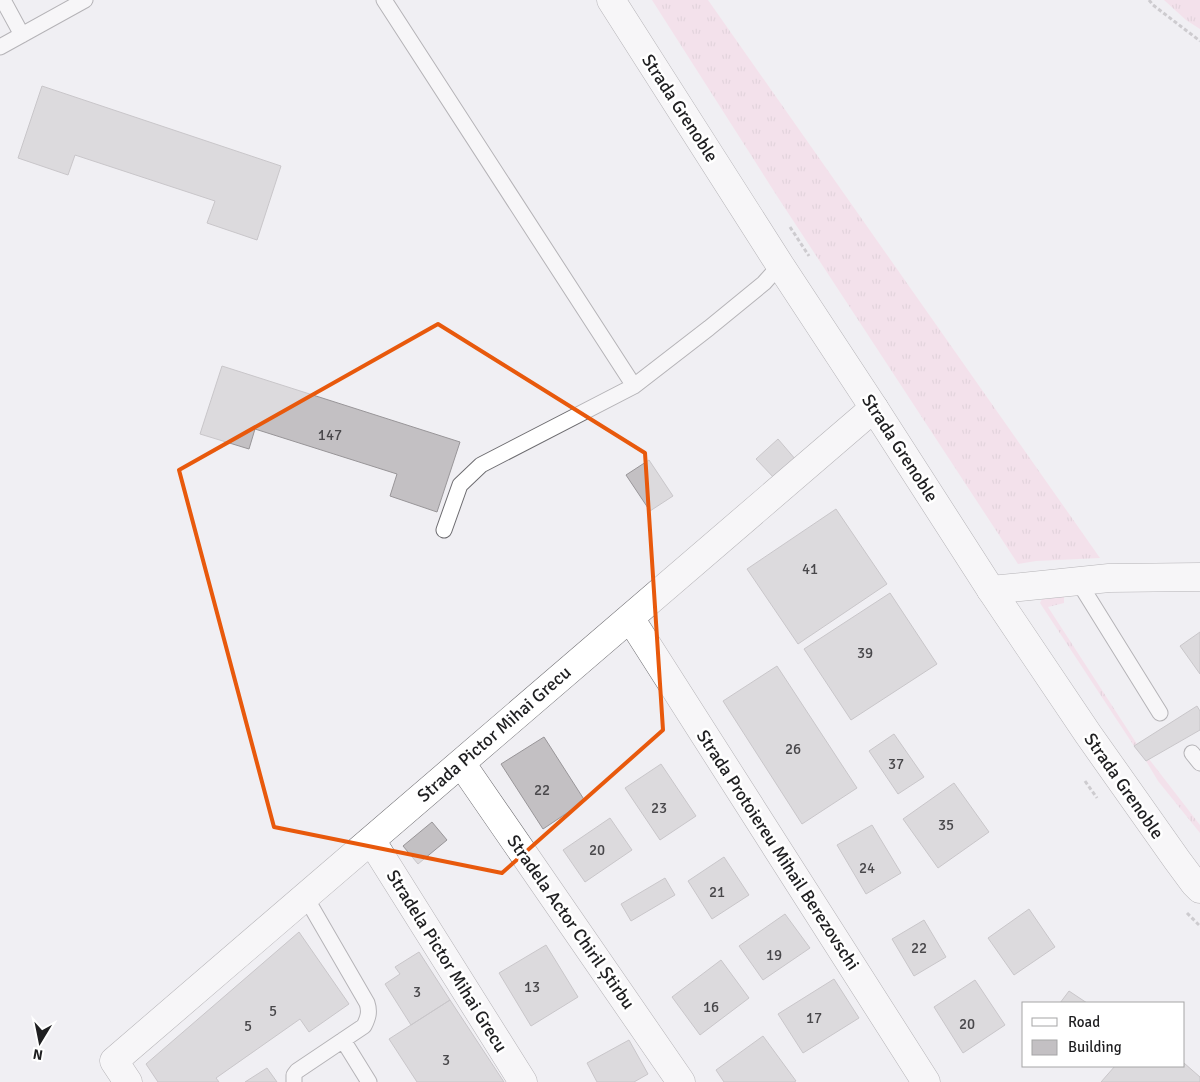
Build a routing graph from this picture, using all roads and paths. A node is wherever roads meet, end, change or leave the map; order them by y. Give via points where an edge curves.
1 (3, 0) edge
2 (85, 0) edge
3 (384, 0) edge
4 (611, 0) edge
5 (1149, 0) edge
6 (22, 35) junction
7 (1200, 41) edge
8 (0, 47) edge
9 (780, 265) junction
10 (634, 386) junction
11 (874, 408) junction
12 (444, 530) dead end
13 (1200, 577) edge
14 (1078, 581) junction
15 (991, 590) junction
16 (630, 618) junction
17 (1160, 713) dead end
18 (461, 763) junction
19 (371, 840) junction
20 (1198, 885) edge
21 (305, 896) junction
22 (343, 1040) junction
23 (121, 1072) edge
24 (294, 1082) edge
25 (369, 1082) edge
26 (524, 1082) edge
27 (681, 1082) edge
28 (926, 1082) edge

1 - 6 lane
2 - 6 lane
3 - 10 lane
4 - 9 street, Strada Grenoble
5 - 7 path
6 - 8 lane
9 - 10 lane via 764,283
9 - 11 street, Strada Grenoble
10 - 12 lane via 481,465 460,485
11 - 15 street, Strada Grenoble
11 - 16 street, Strada Pictor Mihai Grecu
13 - 14 street
14 - 15 street
14 - 17 lane
15 - 20 street, Strada Grenoble via 1088,734
16 - 18 street, Strada Pictor Mihai Grecu
16 - 28 street, Strada Protoiereu Mihail Berezovschi
18 - 19 street, Strada Pictor Mihai Grecu
18 - 27 street, Stradela Actor Chiril Știrbu
19 - 21 street, Strada Pictor Mihai Grecu
19 - 26 street, Stradela Pictor Mihai Grecu
21 - 22 lane via 368,1003 364,1026
21 - 23 street, Strada Pictor Mihai Grecu
22 - 24 lane via 294,1074
22 - 25 lane

